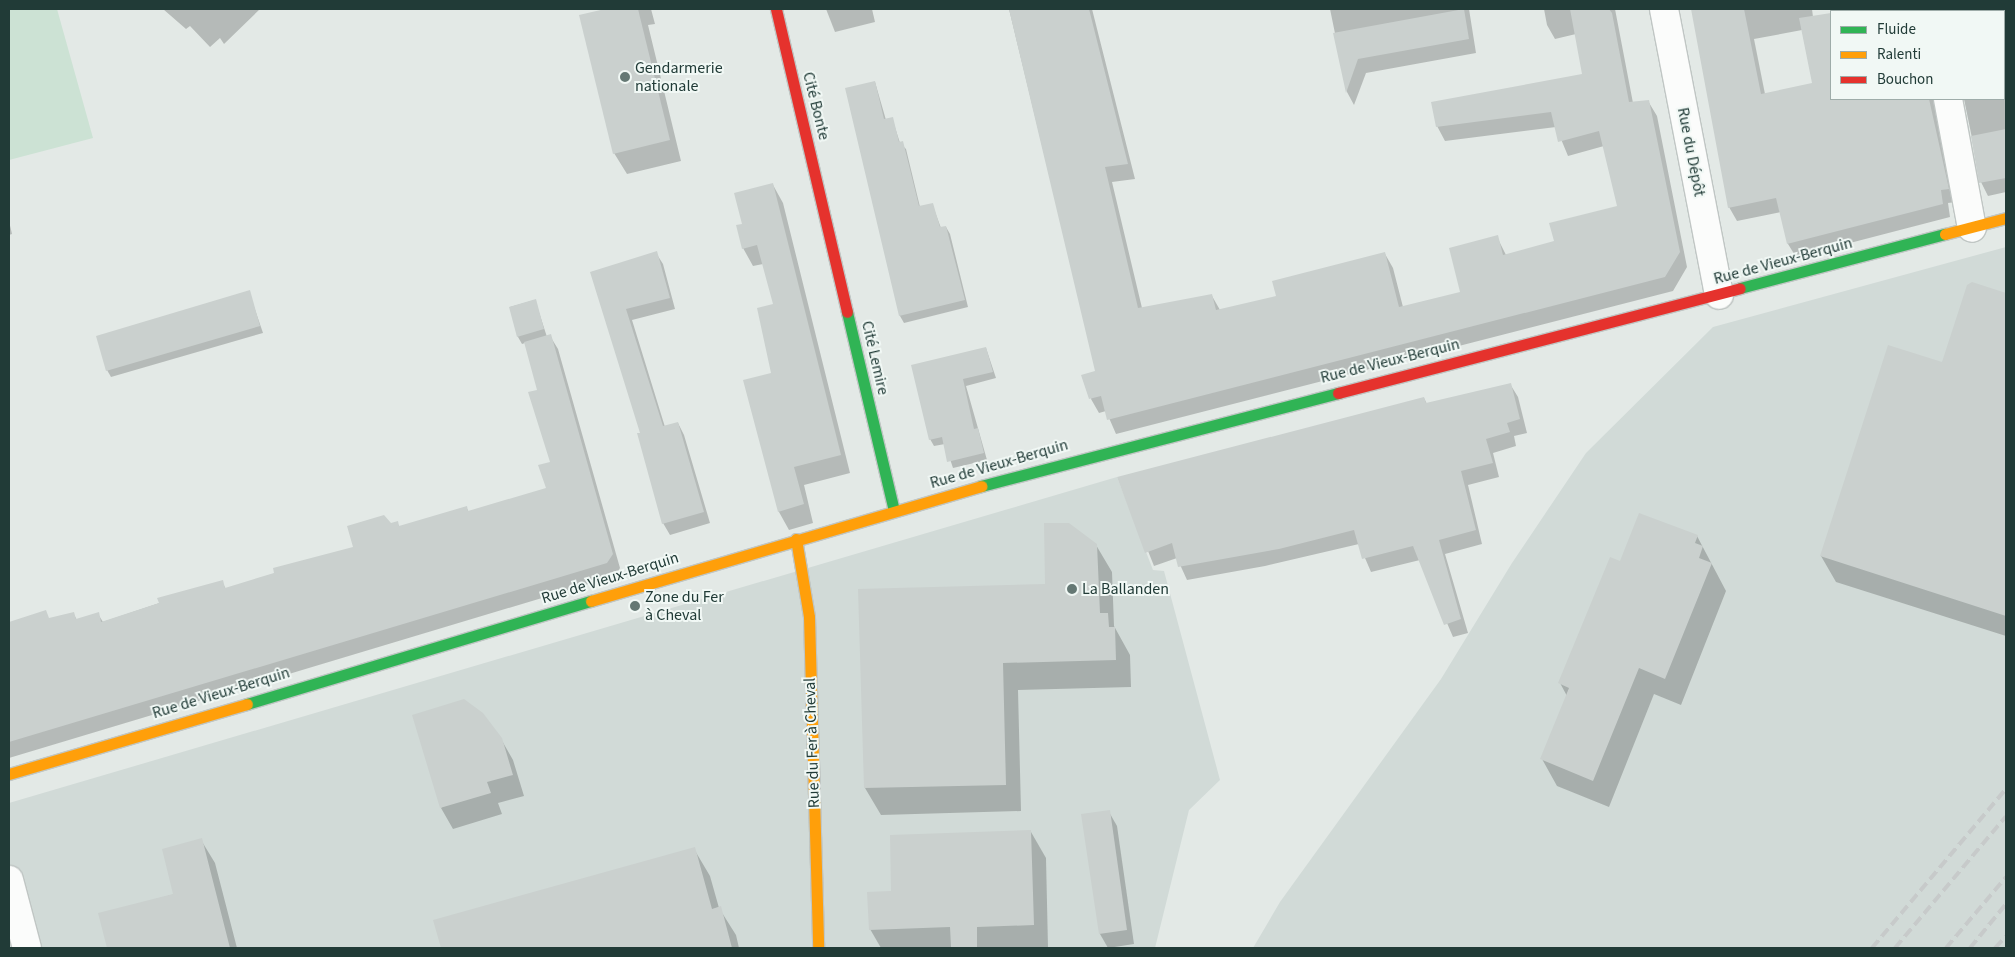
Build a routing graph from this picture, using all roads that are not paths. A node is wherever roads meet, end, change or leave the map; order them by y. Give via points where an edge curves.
1 (776, 9) edge
2 (1664, 9) edge
3 (1948, 100) edge
4 (825, 212) joint
5 (2006, 218) edge
6 (1972, 228) junction
7 (1719, 295) junction
8 (894, 511) junction
9 (796, 539) junction
10 (9, 774) edge
11 (9, 880) edge
12 (28, 948) edge
13 (818, 948) edge

1 - 4 street, Cité Bonte
2 - 7 street, Rue du Dépôt
3 - 6 street
4 - 8 street, Cité Lemire
5 - 6 street, Rue de Vieux-Berquin
6 - 7 street, Rue de Vieux-Berquin
7 - 8 street, Rue de Vieux-Berquin via 1141,442
8 - 9 street, Rue de Vieux-Berquin
9 - 10 street, Rue de Vieux-Berquin
9 - 13 street, Rue du Fer à Cheval via 809,617
11 - 12 street

